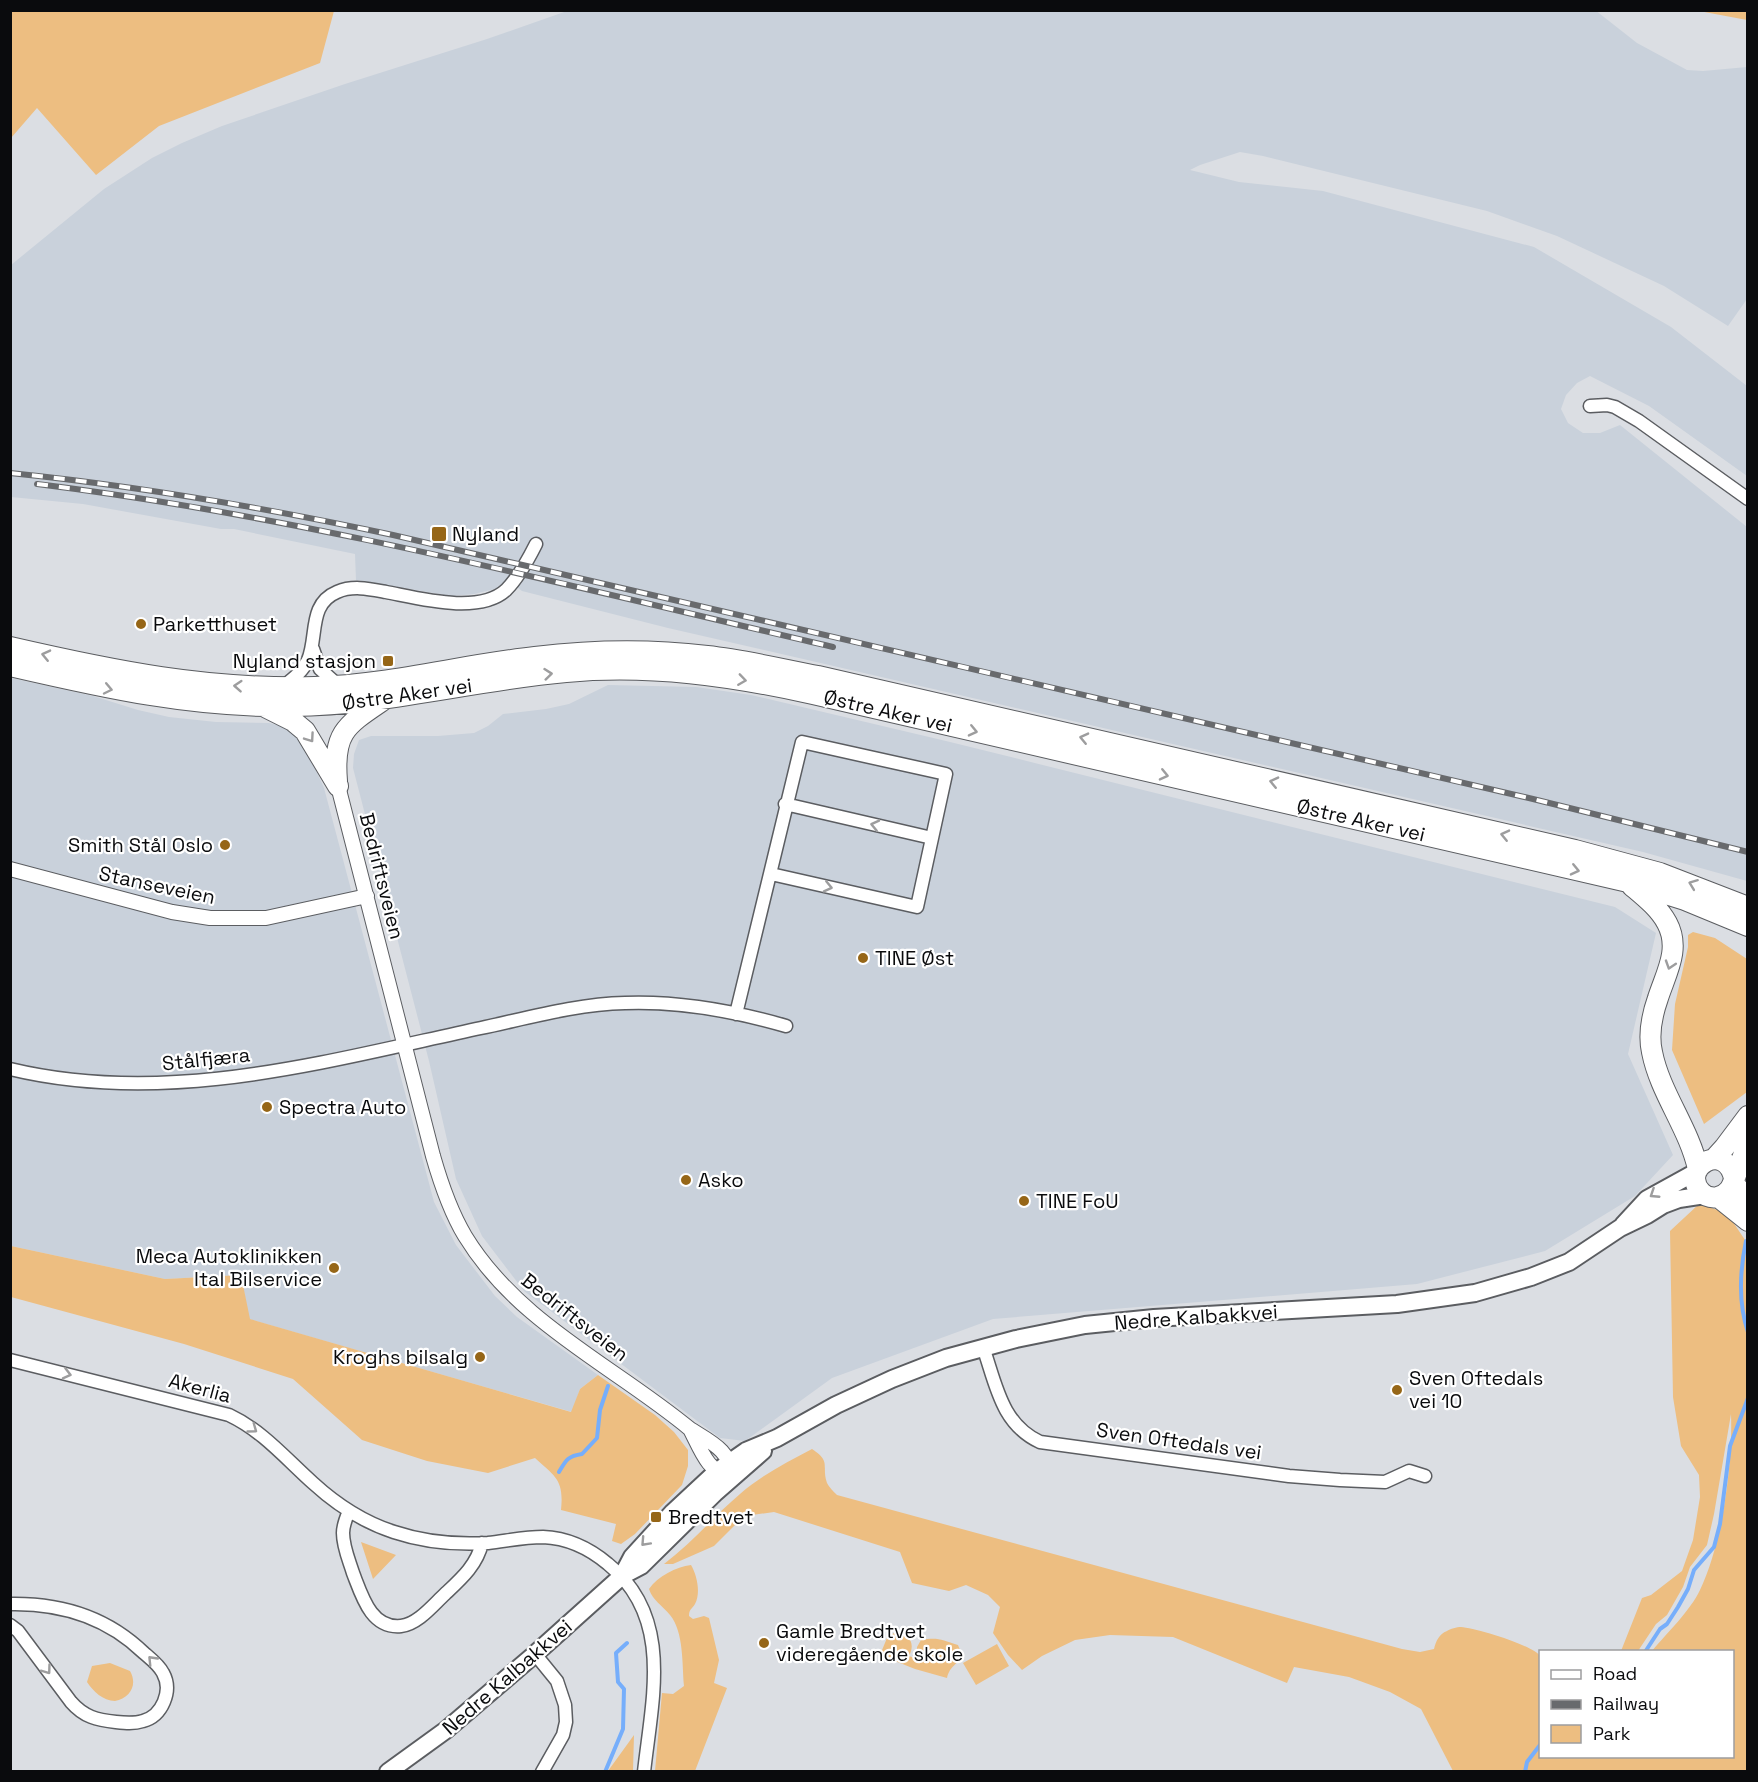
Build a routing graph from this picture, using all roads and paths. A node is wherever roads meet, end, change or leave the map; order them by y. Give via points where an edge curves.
1 (1590, 406) dead end
2 (1748, 499) edge
3 (536, 544) dead end
4 (10, 647) edge
5 (312, 648) junction
6 (10, 666) edge
7 (339, 686) junction
8 (282, 687) junction
9 (385, 699) junction
10 (265, 706) junction
11 (338, 786) junction
12 (785, 804) junction
13 (932, 838) junction
14 (10, 869) edge
15 (771, 874) junction
16 (1628, 882) junction
17 (367, 896) junction
18 (1748, 907) edge
19 (1748, 926) edge
20 (736, 1014) junction
21 (786, 1026) dead end
22 (405, 1045) junction
23 (10, 1069) edge
24 (1748, 1116) edge
25 (1748, 1143) edge
26 (1703, 1166) junction
27 (1733, 1180) junction
28 (1712, 1196) junction
29 (1748, 1201) edge
30 (1748, 1221) edge
31 (1620, 1228) junction
32 (983, 1347) junction
33 (10, 1360) edge
34 (726, 1470) junction
35 (1425, 1476) dead end
36 (349, 1511) junction
37 (482, 1543) junction
38 (622, 1576) junction
39 (10, 1604) edge
40 (10, 1625) edge
41 (535, 1654) junction
42 (388, 1772) edge
43 (542, 1772) edge
44 (644, 1772) edge

1 - 2 street via 1615,407
3 - 5 street via 506,590 486,601 435,601 362,587 336,592 319,607
8 -> 4 highway, Østre Aker vei via 164,679
5 - 7 street via 320,669
5 - 8 street via 301,672
6 -> 10 highway, Østre Aker vei via 166,699
7 - 8 highway, Østre Aker vei
18 -> 7 highway, Østre Aker vei via 1660,873 1575,850 740,661 679,653 583,652
9 - 10 highway, Østre Aker vei
9 - 11 highway via 341,737 335,757
9 -> 16 highway, Østre Aker vei via 569,672 648,671 746,680
10 -> 11 highway via 305,731
11 - 17 street, Bedriftsveien
13 -> 12 street
12 - 13 street via 802,742 946,774
12 - 15 street
15 -> 13 street via 917,907
14 - 17 street, Stanseveien via 151,907 210,918 267,918
15 - 20 street
16 - 19 highway, Østre Aker vei
16 -> 26 highway via 1662,914 1673,939 1671,963 1654,1009 1651,1041 1658,1071 1692,1150
17 - 22 street, Bedriftsveien
20 - 21 street
20 - 22 street via 685,1005 601,1005
22 - 23 street, Stålfjæra via 248,1076 180,1083 93,1082
22 - 34 street, Bedriftsveien via 439,1178 476,1253 529,1311 716,1445
24 - 26 highway, Nedre Kalbakkvei via 1724,1148
25 - 27 highway
26 - 27 highway via 1721,1160 1728,1164
26 - 28 highway via 1696,1185
26 -> 31 main road, Nedre Kalbakkvei via 1647,1199
27 - 28 highway via 1728,1192
27 - 29 highway
28 - 30 highway
28 - 31 main road, Nedre Kalbakkvei via 1671,1201
31 - 32 main road, Nedre Kalbakkvei via 1569,1262 1475,1293 1397,1304 1085,1325
32 - 34 main road, Nedre Kalbakkvei via 892,1379 836,1405 756,1446
32 - 35 street, Sven Oftedals vei via 1012,1421 1040,1442 1299,1476 1385,1482 1409,1470
33 -> 36 street, Akerlia via 229,1415 253,1428
34 - 38 main road, Nedre Kalbakkvei via 690,1496 639,1548
36 - 37 street, Akerlia via 379,1527 411,1537 441,1543
36 - 37 street via 343,1530 346,1552 367,1607 388,1624 403,1626 421,1616 466,1574
37 - 38 street, Akerlia via 541,1537 568,1540 590,1550
38 - 41 main road, Nedre Kalbakkvei
38 - 44 street, Akerlia via 648,1618 656,1673
40 -> 39 street via 71,1702 89,1717 142,1722 157,1713 164,1702 167,1690 163,1673 115,1630 82,1614 53,1606
41 - 42 main road, Nedre Kalbakkvei via 446,1730
41 - 43 street via 557,1681 565,1705 563,1735

